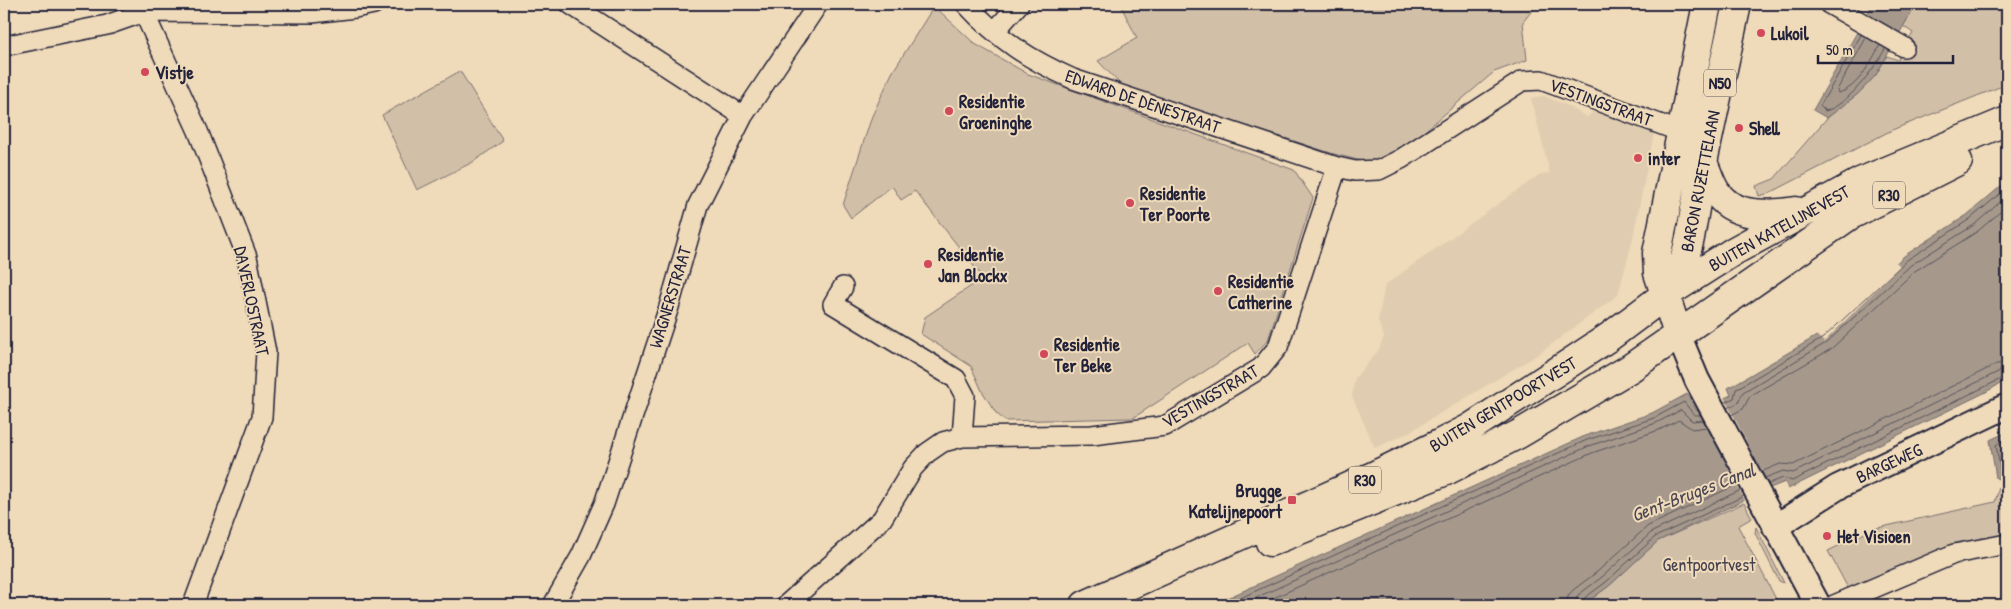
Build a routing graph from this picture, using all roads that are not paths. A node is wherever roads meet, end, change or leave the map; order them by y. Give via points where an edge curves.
1 (374, 4) edge
2 (570, 4) edge
3 (818, 4) edge
4 (966, 4) edge
5 (1019, 4) edge
6 (1707, 4) edge
7 (1737, 4) edge
8 (1829, 4) edge
9 (142, 8) edge
10 (995, 31) junction
11 (4, 46) edge
12 (1904, 47) dead end
13 (743, 116) junction
14 (2007, 122) edge
15 (1681, 132) junction
16 (2007, 140) edge
17 (1703, 162) junction
18 (1337, 167) junction
19 (1807, 210) junction
20 (843, 288) dead end
21 (1665, 294) junction
22 (1678, 334) junction
23 (2007, 406) edge
24 (962, 438) junction
25 (1782, 523) junction
26 (2007, 544) edge
27 (1813, 596) edge
28 (193, 605) edge
29 (553, 605) edge
30 (786, 605) edge
31 (1085, 605) edge
32 (1129, 605) edge
33 (1834, 605) edge

1 - 9 street via 312,13
2 - 13 street
3 - 13 street, WAGNERSTRAAT
4 - 10 street, EDWARD DE DENESTRAAT
5 - 10 street
6 - 15 main road, BARON RUZETTELAAN / N50
7 - 17 main road, BARON RUZETTELAAN / N50
8 - 12 street
9 - 11 street via 107,25
9 - 28 street, DAVERLOSTRAAT via 198,131 247,257 266,352 262,417
10 - 18 street, EDWARD DE DENESTRAAT via 1038,63 1074,79
13 - 29 street, WAGNERSTRAAT via 698,205 669,308 604,504 581,556
14 - 19 main road, BUITEN KATELIJNEVEST / R30 via 1860,182
15 - 18 street, VESTINGSTRAAT via 1541,80 1522,81 1401,159 1378,170 1355,171
15 - 21 main road, BARON RUZETTELAAN / N50 via 1657,254 1658,273
16 - 22 main road, BUITEN KATELIJNEVEST / R30 via 1936,170 1849,216
17 - 19 main road, R30 via 1715,192 1742,212 1767,215
17 - 21 main road, BARON RUZETTELAAN / N50 via 1684,262
18 - 24 street, VESTINGSTRAAT via 1278,347 1261,368 1165,426 1092,435
19 - 21 main road, BUITEN KATELIJNEVEST / R30
20 - 24 street via 833,304 956,379 965,396
21 - 22 main road, BARON RUZETTELAAN / N50
21 - 31 main road, BUITEN GENTPOORTVEST / R30 via 1609,337 1462,432 1371,477
22 - 25 street, BARON RUZETTELAAN / N50 via 1697,380 1758,494
22 - 32 main road, BUITEN GENTPOORTVEST / R30 via 1629,369 1519,434 1446,471 1288,534
23 - 25 street, BARGEWEG via 1838,487
24 - 30 street, VESTINGSTRAAT via 943,442 927,453 882,519
25 - 27 street via 1815,570
26 - 33 street via 1954,554

